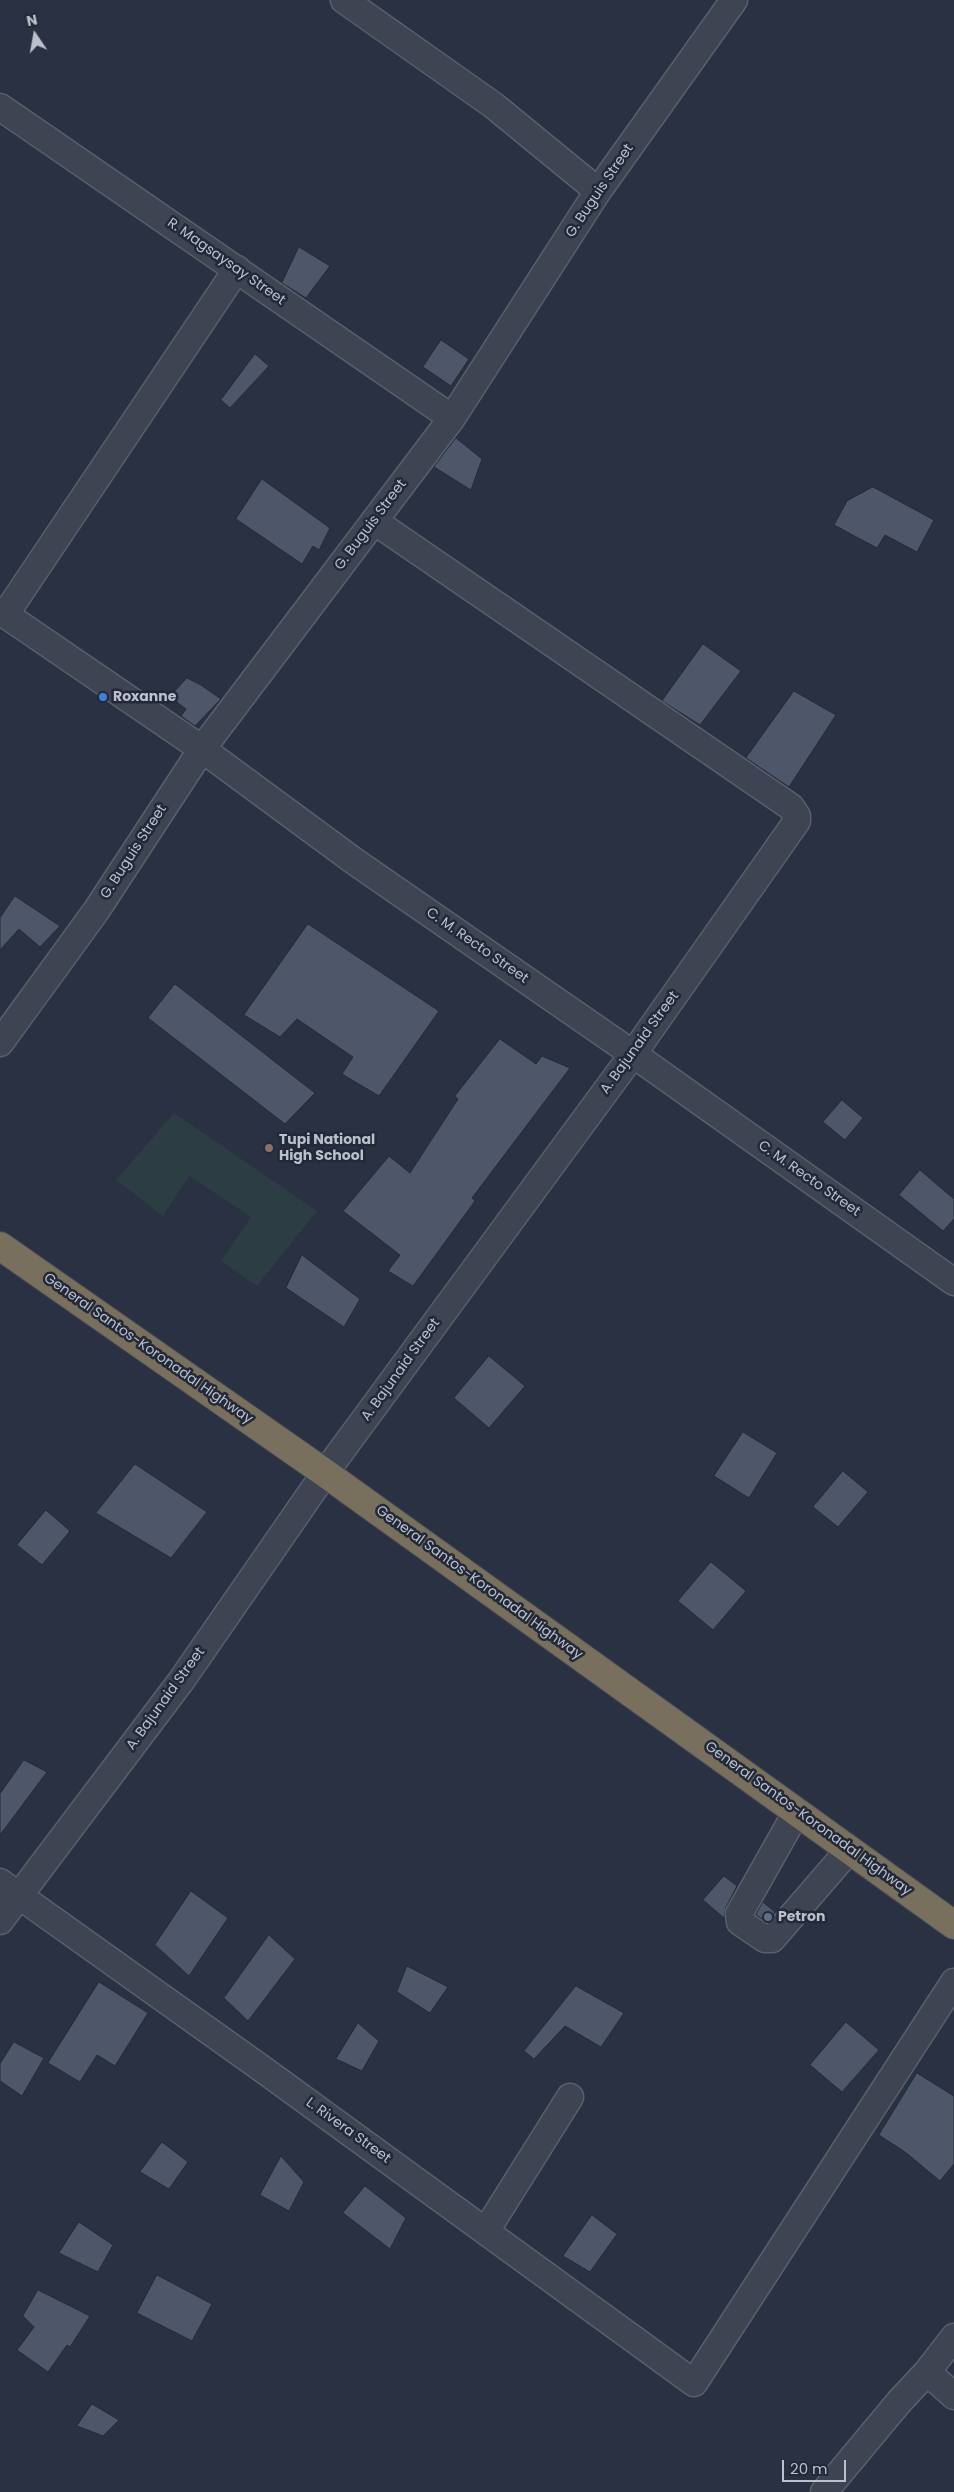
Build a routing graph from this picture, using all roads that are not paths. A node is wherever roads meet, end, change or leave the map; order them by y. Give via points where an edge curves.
1 (344, 0) edge
2 (734, 0) edge
3 (0, 108) edge
4 (598, 191) junction
5 (237, 269) junction
6 (452, 418) junction
7 (374, 521) junction
8 (2, 613) edge
9 (202, 749) junction
10 (0, 1043) edge
11 (633, 1054) junction
12 (0, 1246) edge
13 (950, 1271) edge
14 (325, 1473) junction
15 (796, 1813) junction
16 (849, 1850) junction
17 (10, 1888) edge
18 (0, 1921) edge
19 (954, 1925) edge
20 (954, 1982) edge
21 (570, 2097) dead end
22 (486, 2231) junction
23 (954, 2337) edge
24 (927, 2372) junction
25 (954, 2396) edge
26 (824, 2492) edge

1 - 4 street via 493,105
2 - 4 street, G. Buguis Street
3 - 5 street, R. Magsaysay Street
4 - 6 street, G. Buguis Street
5 - 6 street, R. Magsaysay Street
5 - 8 street
6 - 7 street, G. Buguis Street
7 - 9 street, G. Buguis Street
7 - 11 street, A. Bajunaid Street via 791,807 797,816 796,825
8 - 9 street, C. M. Recto Street
9 - 10 street, G. Buguis Street via 96,911
9 - 11 street, C. M. Recto Street via 354,861
11 - 13 street, C. M. Recto Street
11 - 14 street, A. Bajunaid Street
12 - 14 highway, General Santos-Koronadal Highway
14 - 15 highway, General Santos-Koronadal Highway
14 - 17 street, A. Bajunaid Street via 181,1680
15 - 16 highway, General Santos-Koronadal Highway
15 - 16 street via 739,1914 740,1922 765,1939 772,1939
16 - 19 highway, General Santos-Koronadal Highway
17 - 18 street, A. Bajunaid Street
17 - 22 street, L. Rivera Street
20 - 22 street, L. Rivera Street via 694,2383
21 - 22 street
23 - 24 street
24 - 25 street
24 - 26 street

